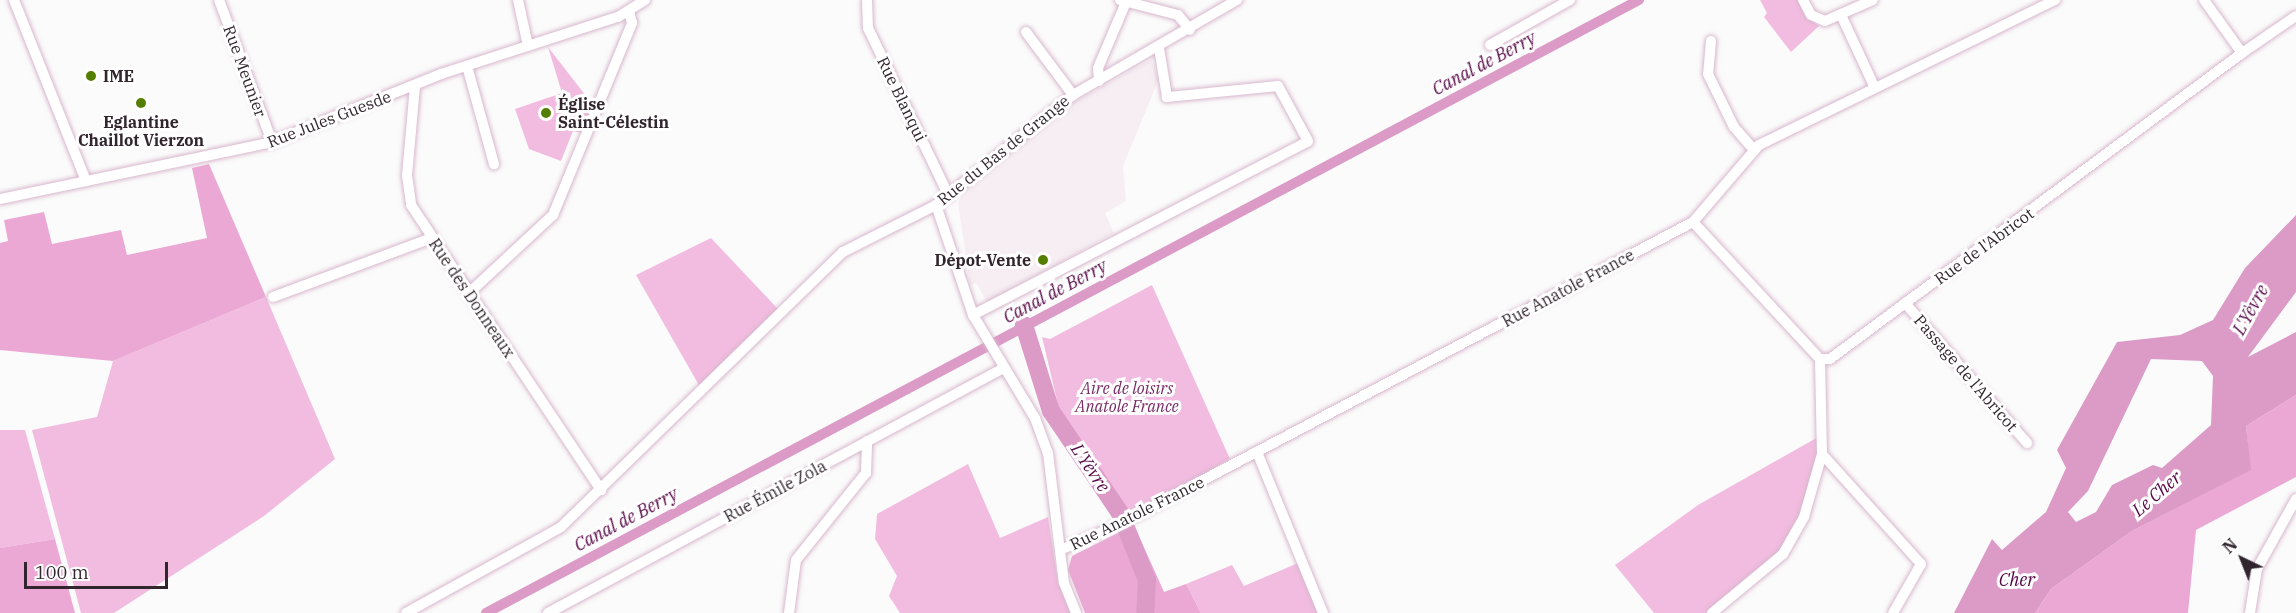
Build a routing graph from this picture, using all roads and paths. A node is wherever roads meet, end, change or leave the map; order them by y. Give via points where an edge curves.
1 (14, 0) edge
2 (219, 0) edge
3 (518, 0) edge
4 (645, 0) edge
5 (867, 0) edge
6 (1237, 0) edge
7 (1570, 0) edge
8 (1803, 0) edge
9 (1873, 0) edge
10 (2055, 0) edge
11 (2204, 0) edge
12 (1123, 1) edge
13 (629, 11) junction
14 (2296, 16) edge
15 (1842, 17) junction
16 (1190, 30) junction
17 (1026, 32) dead end
18 (1711, 41) dead end
19 (1490, 45) dead end
20 (528, 46) junction
21 (1159, 48) junction
22 (2242, 53) junction
23 (467, 66) junction
24 (1099, 81) junction
25 (416, 86) junction
26 (1875, 88) junction
27 (1072, 95) junction
28 (272, 142) junction
29 (1754, 150) junction
30 (494, 164) dead end
31 (86, 181) junction
32 (949, 196) junction
33 (0, 199) edge
34 (936, 205) junction
35 (1693, 222) junction
36 (432, 238) junction
37 (469, 293) junction
38 (273, 297) dead end
39 (1905, 303) junction
40 (973, 315) junction
41 (1820, 359) junction
42 (1002, 369) junction
43 (867, 441) junction
44 (2026, 443) dead end
45 (1257, 452) junction
46 (1822, 454) junction
47 (601, 490) junction
48 (2296, 499) edge
49 (1060, 549) junction
50 (406, 613) edge
51 (548, 613) edge
52 (789, 613) edge
53 (1076, 613) edge
54 (1323, 613) edge
55 (1712, 613) edge
56 (1893, 613) edge
57 (2250, 613) edge

1 - 31 street
2 - 28 street, Rue Meunier
3 - 20 street
4 - 13 street, Rue Jules Guesde
5 - 32 street, Rue Blanqui via 868,28
6 - 16 street, Rue du Bas de Grange
7 - 19 street
8 - 15 street via 1812,15 1825,21
9 - 15 street
10 - 26 street, Rue Anatole France
11 - 22 street
12 - 16 street via 1178,15
12 - 24 street via 1098,68
13 - 20 street, Rue Jules Guesde
13 - 37 street via 632,23 553,215
14 - 22 street, Rue de l'Abricot
15 - 26 street
16 - 21 street, Rue du Bas de Grange
17 - 27 street
18 - 29 street via 1708,74 1734,128
20 - 23 street, Rue Jules Guesde
21 - 24 street, Rue du Bas de Grange
21 - 40 street via 1167,96 1278,86 1308,141
22 - 39 street, Rue de l'Abricot
23 - 25 street, Rue Jules Guesde
23 - 30 street
24 - 27 street, Rue du Bas de Grange
25 - 28 street, Rue Jules Guesde
25 - 36 street, Rue des Donneaux via 407,175 411,205
26 - 29 street, Rue Anatole France
27 - 32 street, Rue du Bas de Grange
28 - 31 street, Rue Jules Guesde
29 - 35 street, Rue Anatole France
31 - 33 street, Rue Jules Guesde
32 - 34 street, Rue du Bas de Grange
34 - 40 street
34 - 47 street, Rue du Bas de Grange via 843,252
35 - 41 street
35 - 45 street, Rue Anatole France
36 - 37 street, Rue des Donneaux
36 - 38 street
37 - 47 street, Rue des Donneaux
39 - 41 street, Rue de l'Abricot via 1830,359
39 - 44 street, Passage de l'Abricot
40 - 42 street
41 - 46 street
42 - 43 street, Rue Émile Zola
42 - 49 street via 1035,418 1048,453
43 - 51 street, Rue Émile Zola
43 - 52 street via 866,473 796,560
45 - 49 street, Rue Anatole France via 1114,527
45 - 54 street
46 - 55 street via 1804,517 1783,554
46 - 56 street via 1921,564
47 - 50 street, Rue du Bas de Grange via 534,546
48 - 57 street via 2257,569
49 - 53 street

